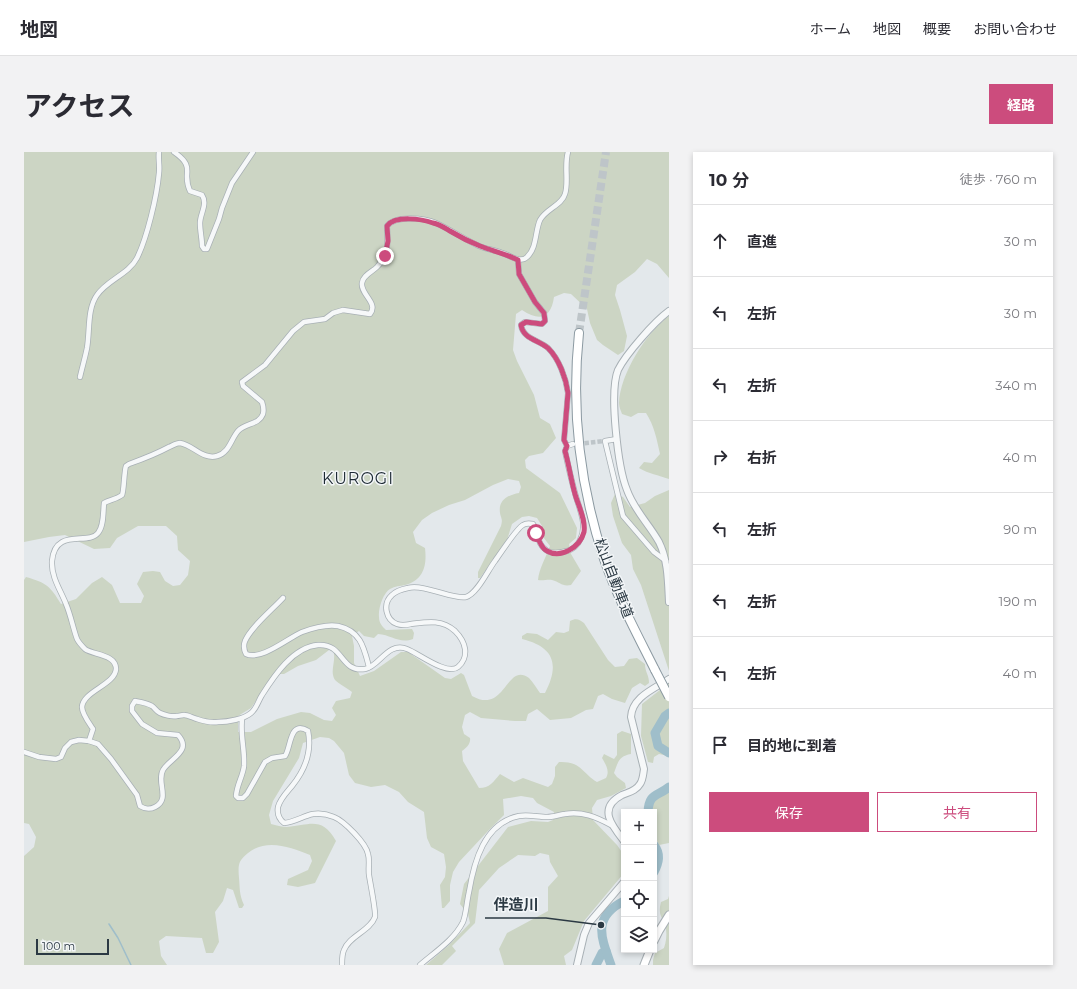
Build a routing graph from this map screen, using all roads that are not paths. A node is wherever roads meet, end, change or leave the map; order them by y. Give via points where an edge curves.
1 (159, 152) edge
2 (174, 152) edge
3 (253, 152) edge
4 (568, 152) edge
5 (518, 260) junction
6 (669, 311) edge
7 (579, 333) tunnel mouth
8 (80, 377) dead end
9 (617, 439) junction
10 (573, 444) tunnel mouth
11 (567, 446) junction
12 (666, 561) junction
13 (283, 598) dead end
14 (669, 602) edge
15 (370, 668) junction
16 (669, 679) edge
17 (669, 697) edge
18 (242, 719) junction
19 (89, 741) junction
20 (24, 752) edge
21 (611, 825) junction
22 (621, 837) edge
23 (621, 886) edge
24 (669, 915) edge
25 (657, 935) edge
26 (649, 953) edge
27 (342, 965) edge
28 (420, 965) edge
29 (577, 965) edge
30 (644, 965) edge

1 - 8 street via 157,185 141,248 136,260 128,269 96,295 91,307 87,348
2 - 3 street via 188,165 190,191 204,198 200,222 204,249 207,249 232,183
4 - 5 street via 565,195 542,217 527,258
5 - 11 street via 519,274 544,313 545,321 542,324 526,322 521,325 522,330 552,353 567,386 564,440
5 - 19 street via 462,238 434,223 412,219 399,219 389,223 385,256 362,282 372,305 372,312 370,314 343,310 325,319 304,322 293,331 265,366 242,382 243,386 262,402 263,414 253,424 239,430 226,450 215,457 202,454 181,443 126,466 123,492 104,503 98,533 93,538 64,541 58,546 52,562 54,577 78,641 85,649 106,656 116,668 114,675 91,694 82,707 93,729
6 - 9 street via 658,319 624,359 618,372 614,400
7 - 17 highway, 松山自動車道, bridge via 576,370 577,417 582,468 594,526 628,615
9 - 12 street via 627,492 658,542
9 - 12 street via 605,441 623,516 643,541
10 - 11 street
11 - 15 street via 565,451 568,465 584,524 584,533 578,544 568,551 546,551 538,540 536,527 528,523 521,526 471,595 465,597 409,587 391,595 386,611 389,618 403,626 432,621 449,626 457,632 464,644 464,659 459,666 448,669 401,647 386,653
12 - 14 street
13 - 15 street via 245,641 246,654 256,656 301,632 332,625 354,632 365,650
15 - 18 street via 352,668 333,648 326,645 305,649 293,656 278,672 253,712
16 - 21 street via 641,697 632,710 631,717 644,769 643,776 637,788 620,796 611,804 608,816
18 - 19 street via 217,722 186,715 168,715 160,713 150,704 135,701 132,711 142,724 157,733 178,735 182,744 179,754 163,769 163,796 159,804 146,809 140,806 137,795 111,759 98,744
18 - 27 street via 244,767 236,796 243,798 247,794 265,762 285,756 293,734 304,728 308,731 310,741 309,754 294,784 281,800 278,814 284,823 324,813 336,817 363,841 368,854 375,917 348,944 344,950
19 - 20 street via 71,742 61,757 56,759
21 - 22 street
21 - 28 street via 594,816 566,814 545,818 519,816 496,827 478,854 472,872 464,920 456,934
23 - 29 street via 589,923
24 - 25 main road
26 - 30 main road

